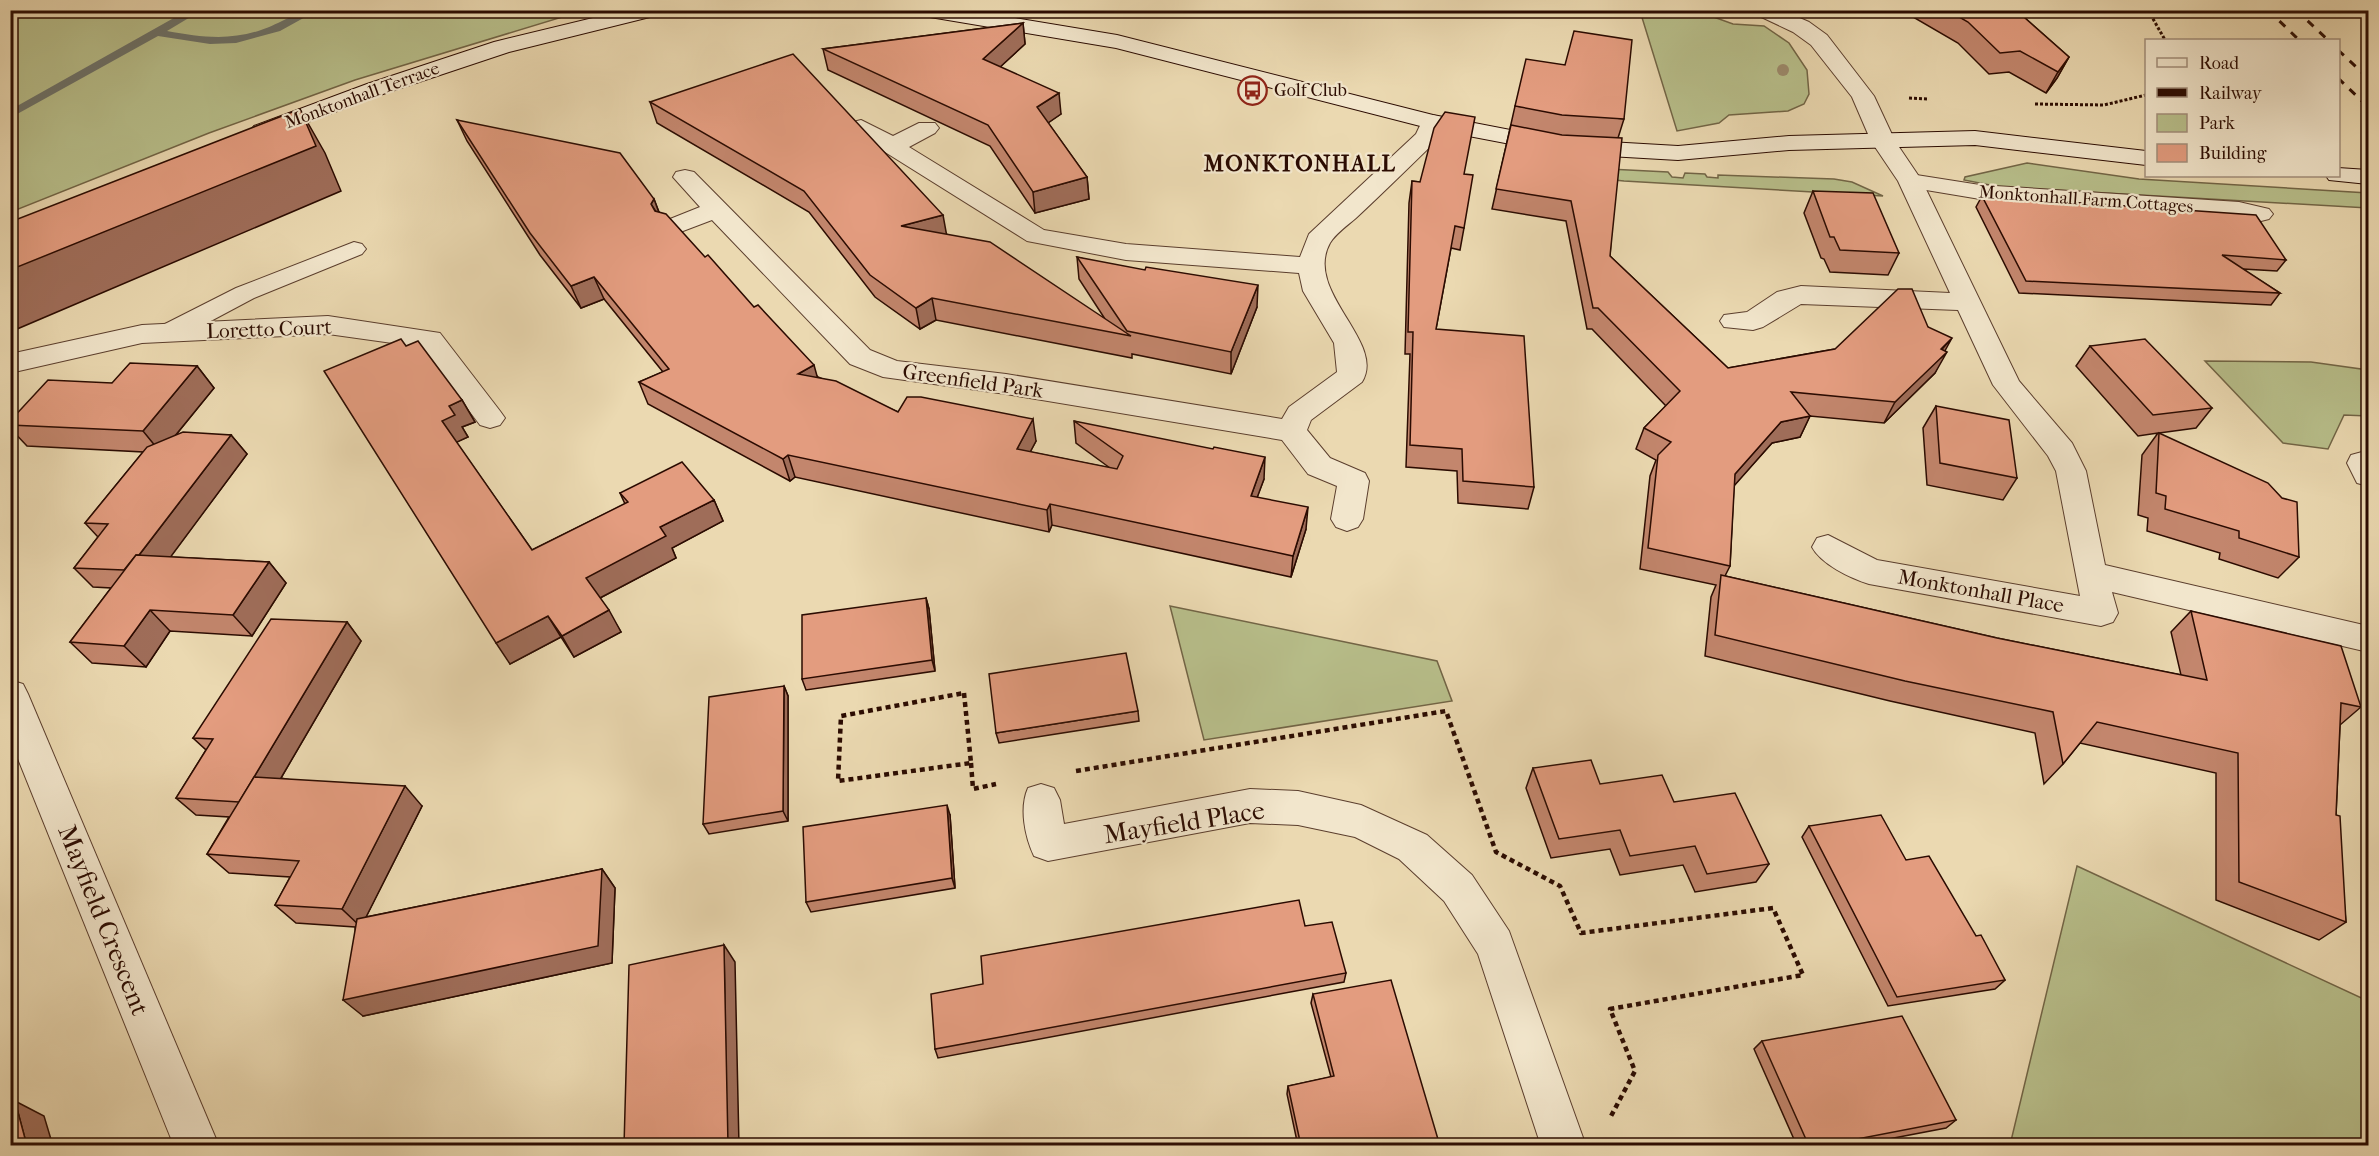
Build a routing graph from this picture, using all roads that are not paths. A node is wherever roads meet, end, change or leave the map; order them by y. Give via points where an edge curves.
1 (655, 10) edge
2 (924, 10) edge
3 (1762, 10) edge
4 (1432, 122) junction
5 (861, 127) edge
6 (927, 128) dead end
7 (242, 139) edge
8 (1883, 141) junction
9 (892, 146) junction
10 (2145, 158) edge
11 (2340, 175) edge
12 (685, 177) dead end
13 (2368, 177) edge
14 (1910, 181) junction
15 (716, 209) junction
16 (2261, 214) dead end
17 (674, 226) edge
18 (354, 249) dead end
19 (1310, 266) junction
20 (1968, 302) junction
21 (1734, 321) dead end
22 (168, 333) junction
23 (10, 364) edge
24 (490, 418) dead end
25 (1291, 431) junction
26 (1347, 519) dead end
27 (1828, 547) dead end
28 (2090, 574) junction
29 (2368, 639) edge
30 (10, 694) edge
31 (1041, 800) dead end
32 (197, 1146) edge
33 (1564, 1146) edge

1 - 7 street, Monktonhall Terrace via 502,47
2 - 4 street via 1117,42
3 - 8 street, Monktonhall Place via 1801,27 1819,40 1863,96
4 - 8 street via 1557,146 1678,153 1789,143
4 - 19 street via 1427,137 1318,240
5 - 9 street
6 - 9 street
8 - 10 street via 1975,138
8 - 14 street, Monktonhall Place
9 - 19 street via 1036,236 1126,252
11 - 13 street
12 - 15 street, Greenfield Park
14 - 16 lane, Monktonhall Farm Cottages via 1980,192 2240,209
14 - 20 street, Monktonhall Place
15 - 17 street
15 - 25 street, Greenfield Park via 860,357 893,370 1006,384
18 - 22 lane via 245,293
19 - 25 street via 1317,291 1348,343 1352,375 1299,414
20 - 21 street via 1801,295 1786,298 1753,321
20 - 28 street, Monktonhall Place via 2007,385 2061,451 2071,471
22 - 23 street, Loretto Court via 142,334
22 - 24 street, Loretto Court via 328,325 430,339
25 - 26 street via 1319,466 1354,481
27 - 28 street, Monktonhall Place via 1869,571 2101,613
28 - 29 street, Monktonhall Place
30 - 32 street, Mayfield Crescent
31 - 33 street, Mayfield Place via 1048,844 1250,806 1298,808 1361,822 1413,847 1458,888 1495,945

